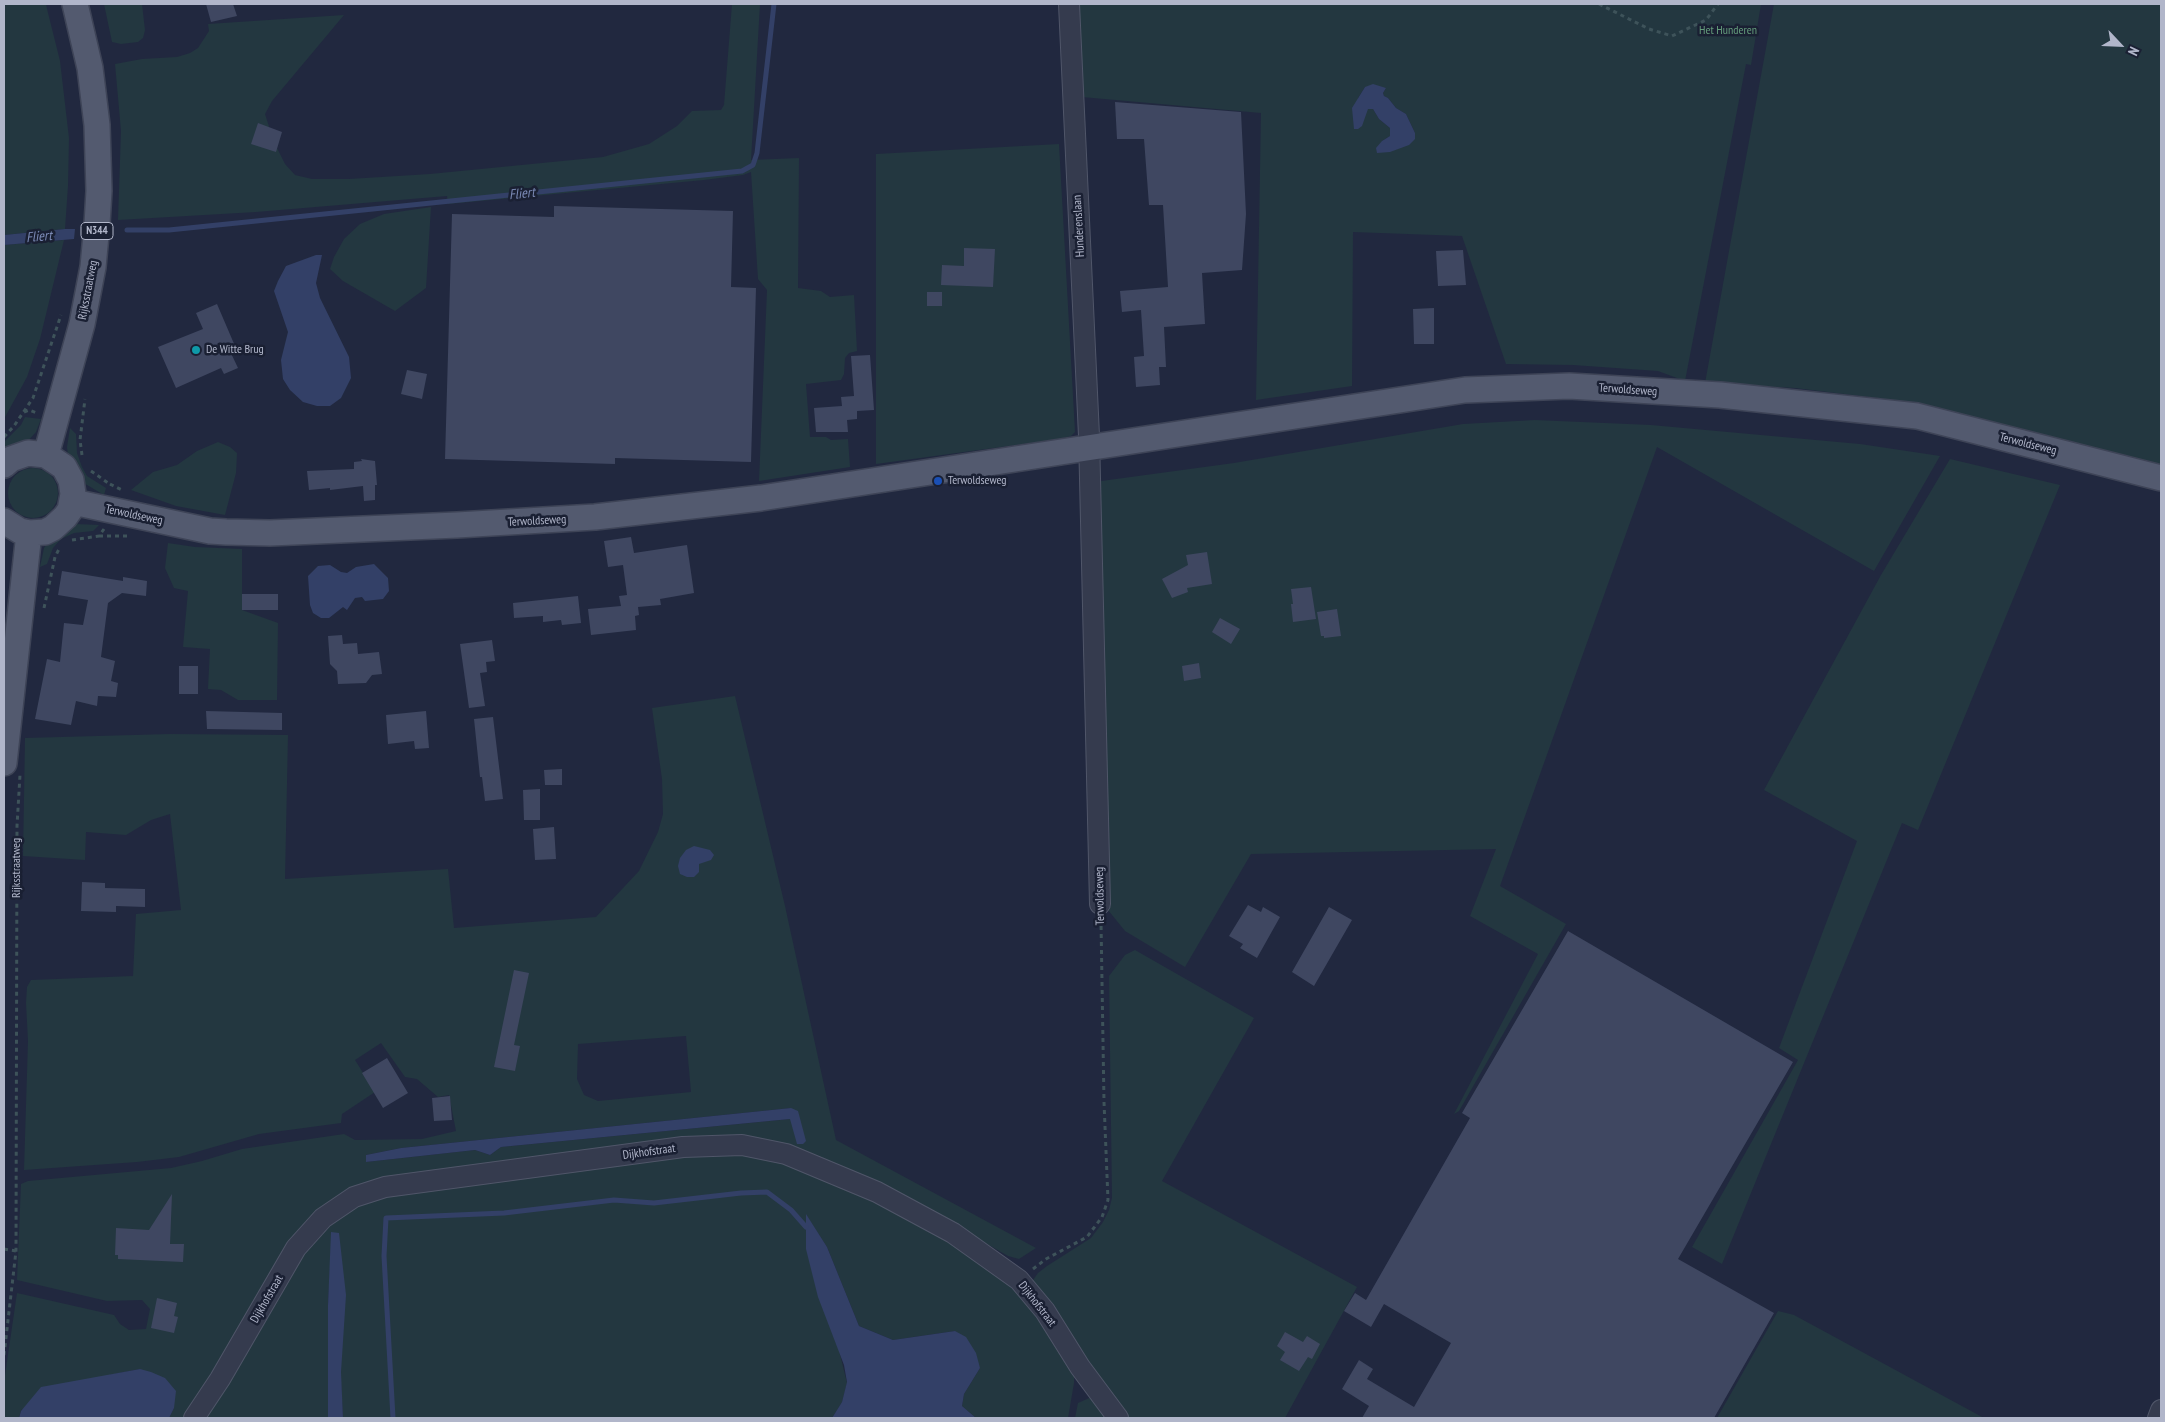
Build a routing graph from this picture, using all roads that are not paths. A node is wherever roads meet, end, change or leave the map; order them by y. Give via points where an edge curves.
1 (75, 4) edge
2 (1069, 4) edge
3 (1089, 448) junction
4 (46, 454) junction
5 (4, 465) edge
6 (2161, 478) edge
7 (72, 502) junction
8 (4, 521) edge
9 (29, 533) junction
10 (12, 767) edge
11 (1100, 904) road end
12 (2161, 1410) edge
13 (194, 1418) edge
14 (1118, 1418) edge
15 (2158, 1418) edge

1 - 4 main road, Rijksstraatweg / N344 via 90,68 97,125 97,224 84,315
2 - 3 street, Hunderenslaan
3 - 6 main road, Terwoldseweg via 1465,390 1568,386 1720,395 1917,416
3 - 7 main road, Terwoldseweg via 652,512 457,525 261,533 210,531
3 - 11 street, Terwoldseweg
4 - 5 main road via 28,453
4 - 7 main road via 68,473 73,487
7 - 9 main road via 66,517 53,528
8 - 9 main road via 12,528
9 - 10 main road
12 - 15 street
13 - 14 street, Dijkhofstraat via 296,1248 323,1218 354,1197 385,1186 683,1147 742,1146 786,1154 877,1192 953,1232 1018,1280 1045,1311 1080,1367

